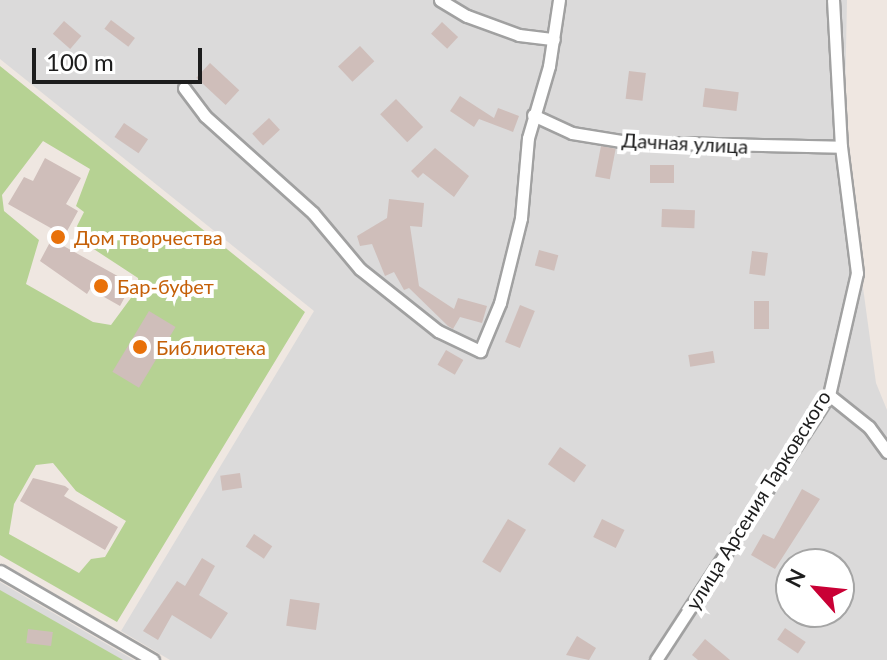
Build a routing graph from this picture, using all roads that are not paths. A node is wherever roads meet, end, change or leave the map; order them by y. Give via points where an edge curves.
1 (440, 0) edge
2 (559, 0) edge
3 (833, 0) edge
4 (554, 39) junction
5 (184, 88) dead end
6 (533, 115) junction
7 (841, 147) junction
8 (829, 395) junction
9 (887, 452) edge
10 (0, 571) edge
11 (153, 660) edge
12 (656, 660) edge

1 - 4 street via 510,32
2 - 4 street
3 - 7 street, улица Арсения Тарковского
4 - 6 street
5 - 6 street via 205,116 313,213 360,269 428,324 480,351 500,303 521,218
6 - 7 street, Дачная улица via 572,133 627,142
7 - 8 street, улица Арсения Тарковского via 857,273
8 - 9 street via 869,427
8 - 12 street, улица Арсения Тарковского
10 - 11 street

